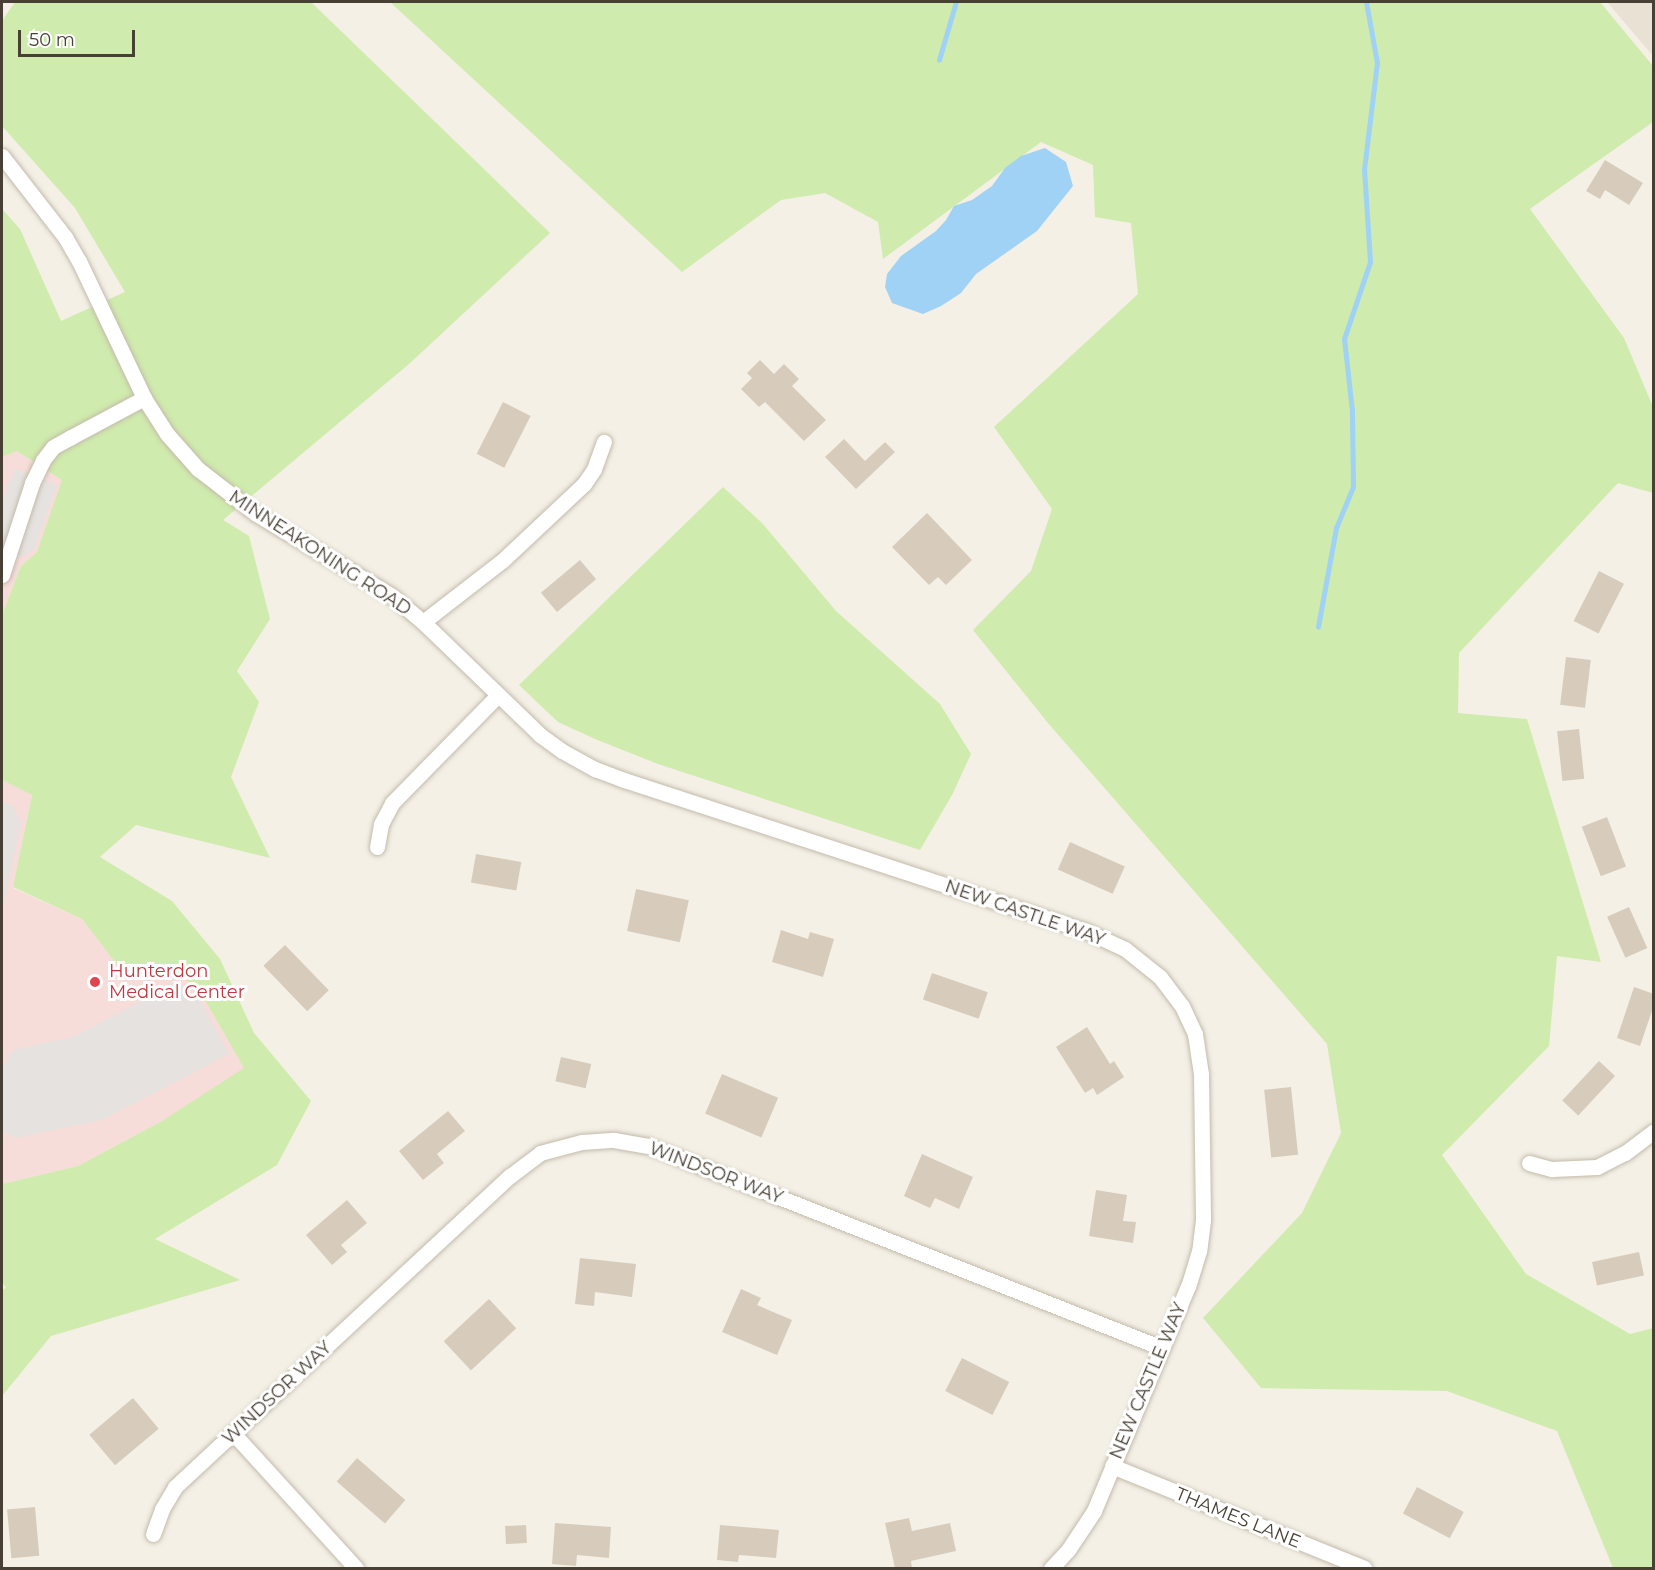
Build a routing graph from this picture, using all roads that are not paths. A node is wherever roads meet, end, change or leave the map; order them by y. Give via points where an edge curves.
1 (2, 156) edge
2 (144, 398) junction
3 (604, 442) dead end
4 (2, 575) edge
5 (423, 622) junction
6 (497, 696) junction
7 (377, 847) dead end
8 (1653, 1131) edge
9 (1529, 1163) dead end
10 (1162, 1348) junction
11 (233, 1433) junction
12 (1112, 1467) junction
13 (153, 1534) dead end
14 (356, 1569) edge
15 (1051, 1569) edge
16 (1364, 1569) edge

1 - 2 street, MINNEAKONING ROAD via 79,261
2 - 4 street via 62,442 43,460
2 - 5 street, MINNEAKONING ROAD via 167,434 225,492 392,596
3 - 5 street via 584,484 503,560
5 - 6 street, NEW CASTLE WAY
6 - 7 street via 392,803 381,824
6 - 10 street, NEW CASTLE WAY via 540,735 596,769 1086,931 1125,949 1160,977 1182,1006 1195,1034 1204,1116 1199,1251
8 - 9 street via 1625,1153 1598,1167 1552,1169
10 - 11 street, WINDSOR WAY via 649,1146 614,1140 582,1142 540,1153 510,1176
10 - 12 street, NEW CASTLE WAY
11 - 13 street, WINDSOR WAY via 175,1487
11 - 14 street
12 - 15 street, NEW CASTLE WAY via 1094,1511
12 - 16 street, THAMES LANE

